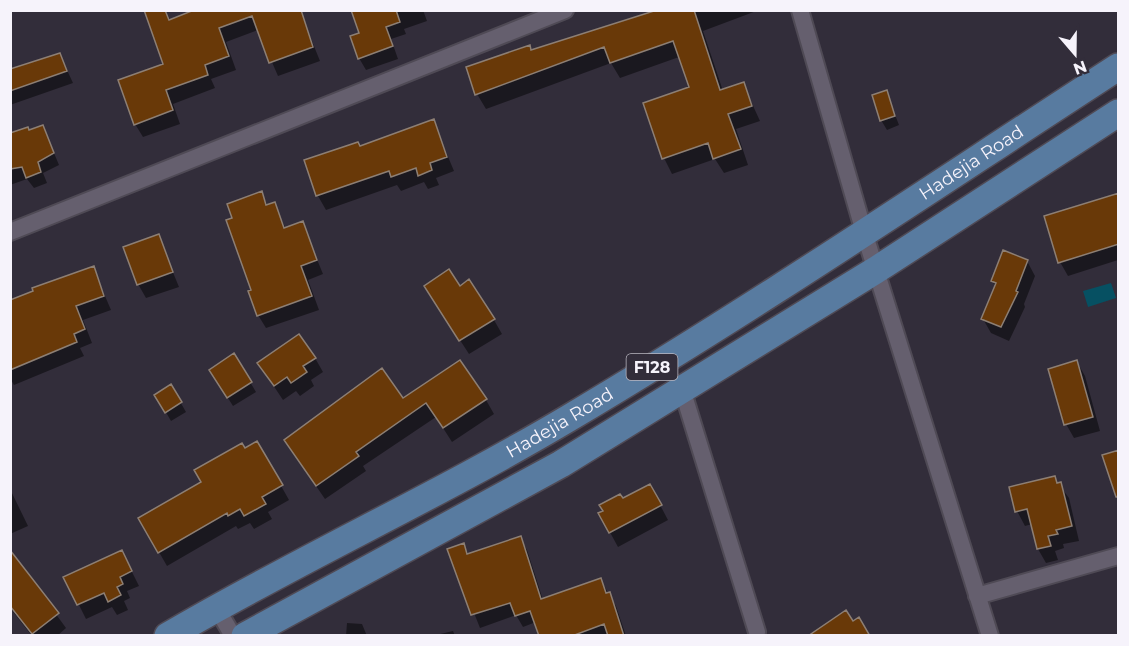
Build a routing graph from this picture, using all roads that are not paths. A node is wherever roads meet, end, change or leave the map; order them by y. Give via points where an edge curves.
1 (565, 10) edge
2 (800, 10) edge
3 (1119, 67) edge
4 (1119, 113) edge
5 (10, 232) edge
6 (864, 232) junction
7 (876, 270) junction
8 (682, 389) junction
9 (1119, 556) edge
10 (977, 596) junction
11 (216, 607) junction
12 (757, 632) dead end
13 (168, 636) edge
14 (233, 636) edge
15 (245, 636) edge
16 (990, 636) edge

1 - 5 street
2 - 6 street
3 - 6 main road, Hadejia Road / F128
4 - 7 main road, Hadejia Road / F128
6 - 7 street
6 - 11 main road, Hadejia Road / F128 via 559,424 469,476
7 - 8 main road, Hadejia Road / F128
7 - 10 street
8 - 12 street
8 - 15 main road, Hadejia Road / F128 via 561,464
9 - 10 street
10 - 16 street
11 - 13 main road, Hadejia Road / F128
11 - 14 street

